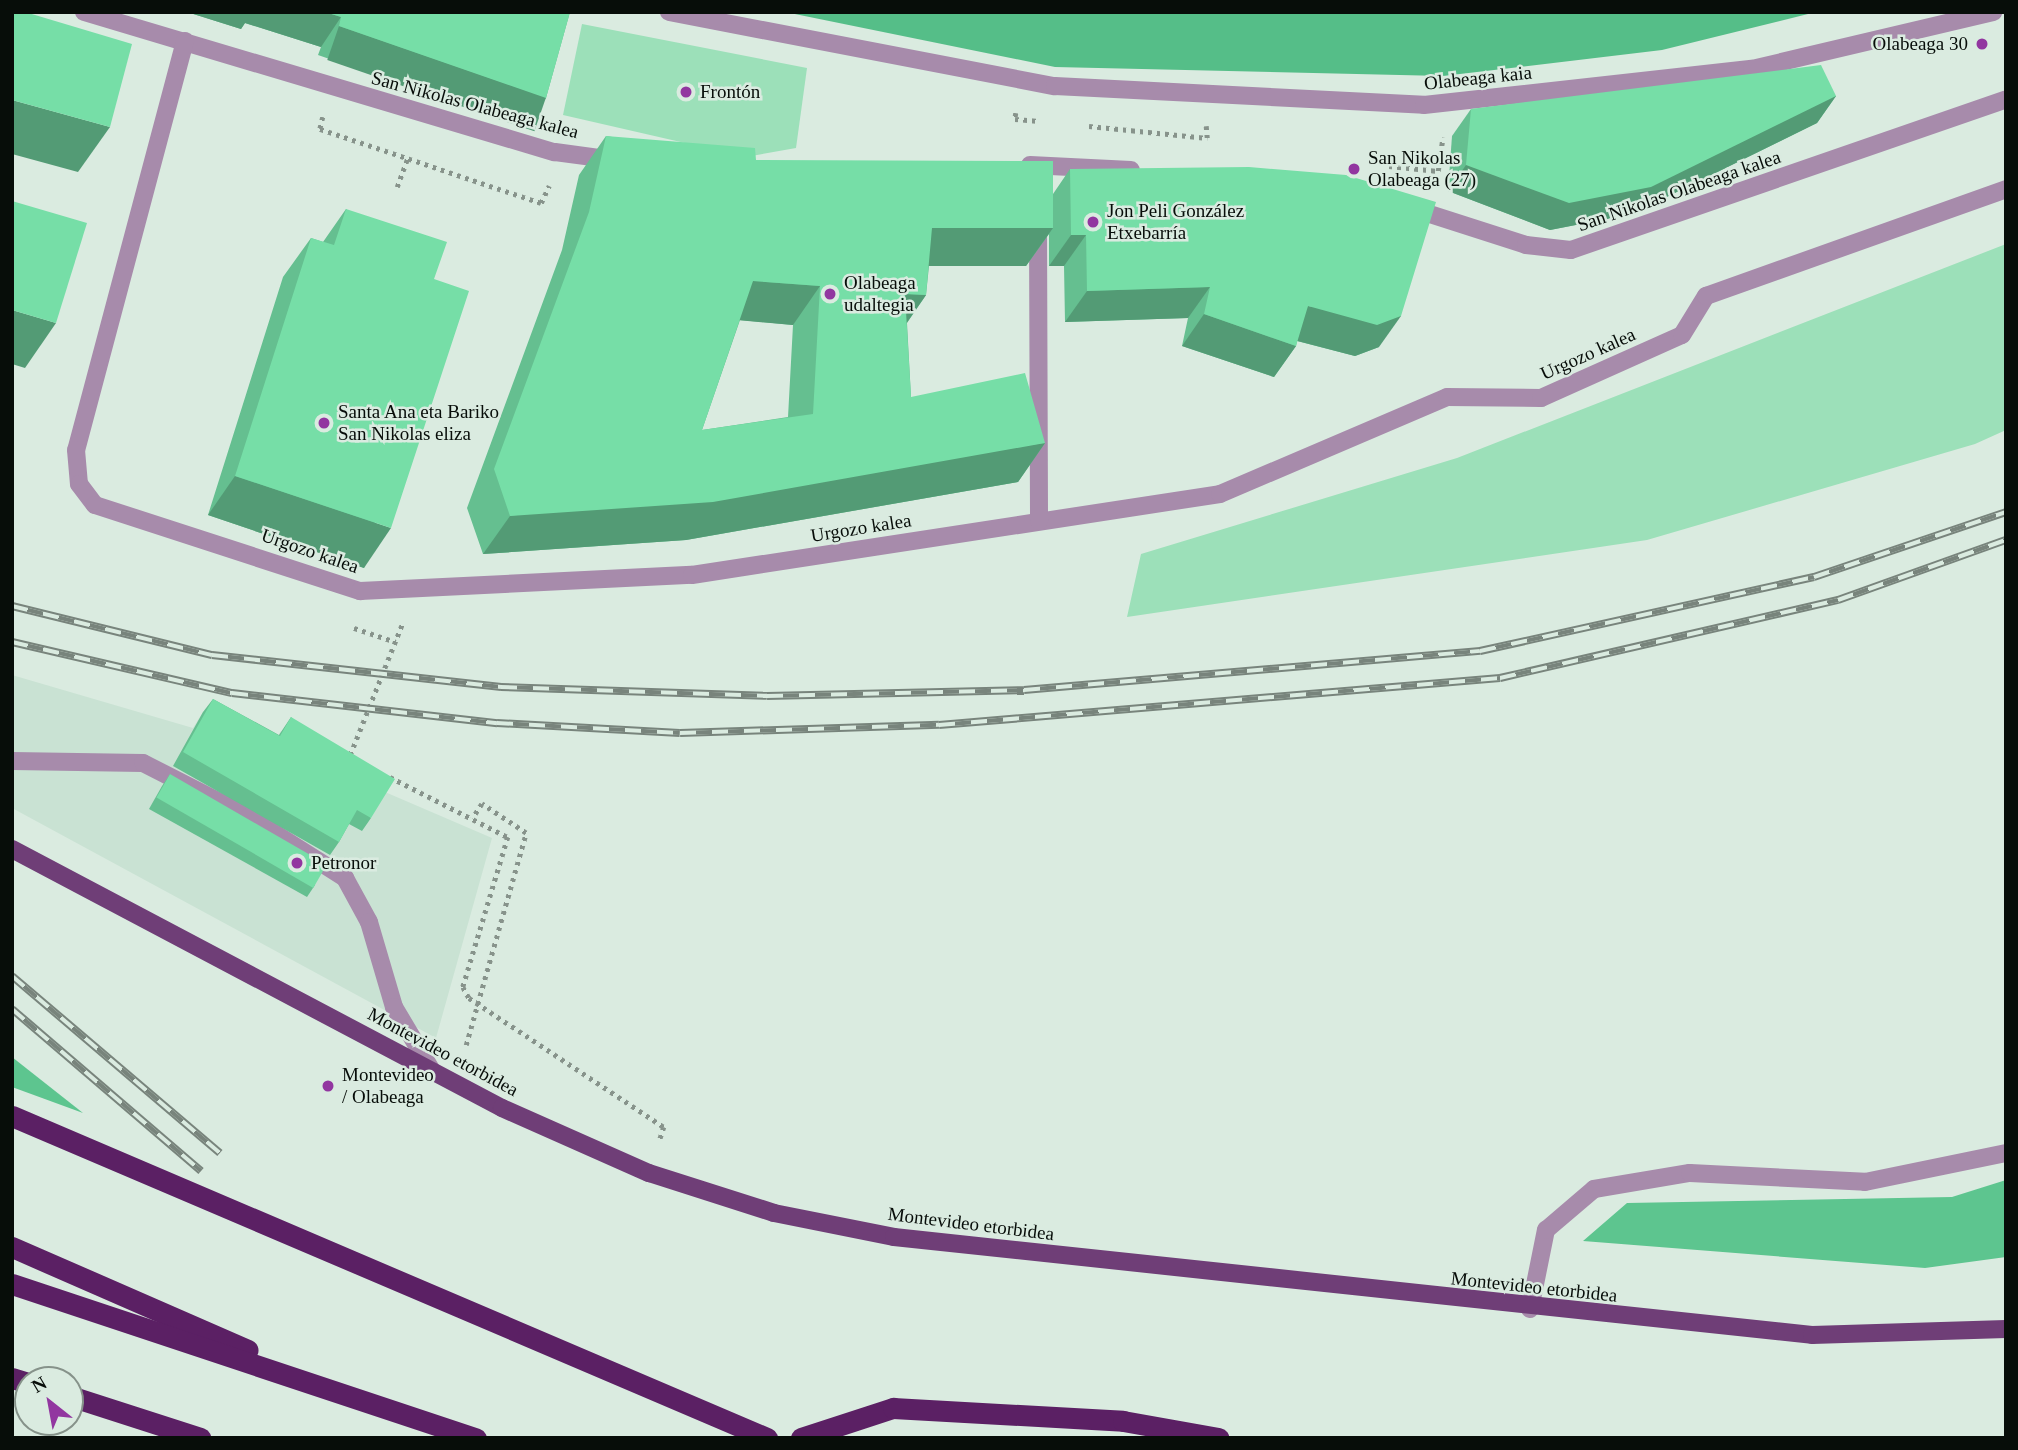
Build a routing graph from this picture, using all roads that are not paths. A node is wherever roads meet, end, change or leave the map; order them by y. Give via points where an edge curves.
1 (85, 12) edge
2 (669, 12) edge
3 (1993, 12) edge
4 (185, 41) junction
5 (2006, 99) edge
6 (635, 163) edge
7 (1037, 165) junction
8 (1010, 166) edge
9 (1149, 171) edge
10 (2006, 189) edge
11 (1394, 202) edge
12 (1039, 521) junction
13 (12, 761) edge
14 (12, 849) edge
15 (432, 1071) junction
16 (12, 1116) edge
17 (2006, 1153) edge
18 (12, 1247) edge
19 (12, 1284) edge
20 (1531, 1309) junction
21 (2006, 1329) edge
22 (84, 1401) edge
23 (381, 1409) junction
24 (200, 1438) edge
25 (476, 1438) edge
26 (766, 1438) edge
27 (801, 1438) edge
28 (1218, 1438) edge

1 - 4 street, San Nikolas Olabeaga kalea
2 - 3 street, Olabeaga kaia via 1055,86 1424,105 1752,69
4 - 6 street, San Nikolas Olabeaga kalea via 555,152
4 - 12 street, Urgozo kalea via 76,450 79,484 95,505 360,591 692,575
5 - 11 street, San Nikolas Olabeaga kalea via 1571,250 1526,245
7 - 8 street
7 - 9 street
7 - 12 street
10 - 12 street, Urgozo kalea via 1706,296 1682,335 1541,398 1447,397 1220,494
13 - 15 street via 143,763 249,817 345,878 369,922 394,1007
14 - 15 main road, Montevideo etorbidea
15 - 20 main road, Montevideo etorbidea via 649,1173 774,1213 894,1237
16 - 26 highway
17 - 20 street via 1865,1182 1690,1173 1594,1189 1546,1230
18 - 23 highway
19 - 23 highway
20 - 21 main road, Montevideo etorbidea via 1812,1335
22 - 24 highway
23 - 25 highway
27 - 28 highway via 893,1408 1122,1422

